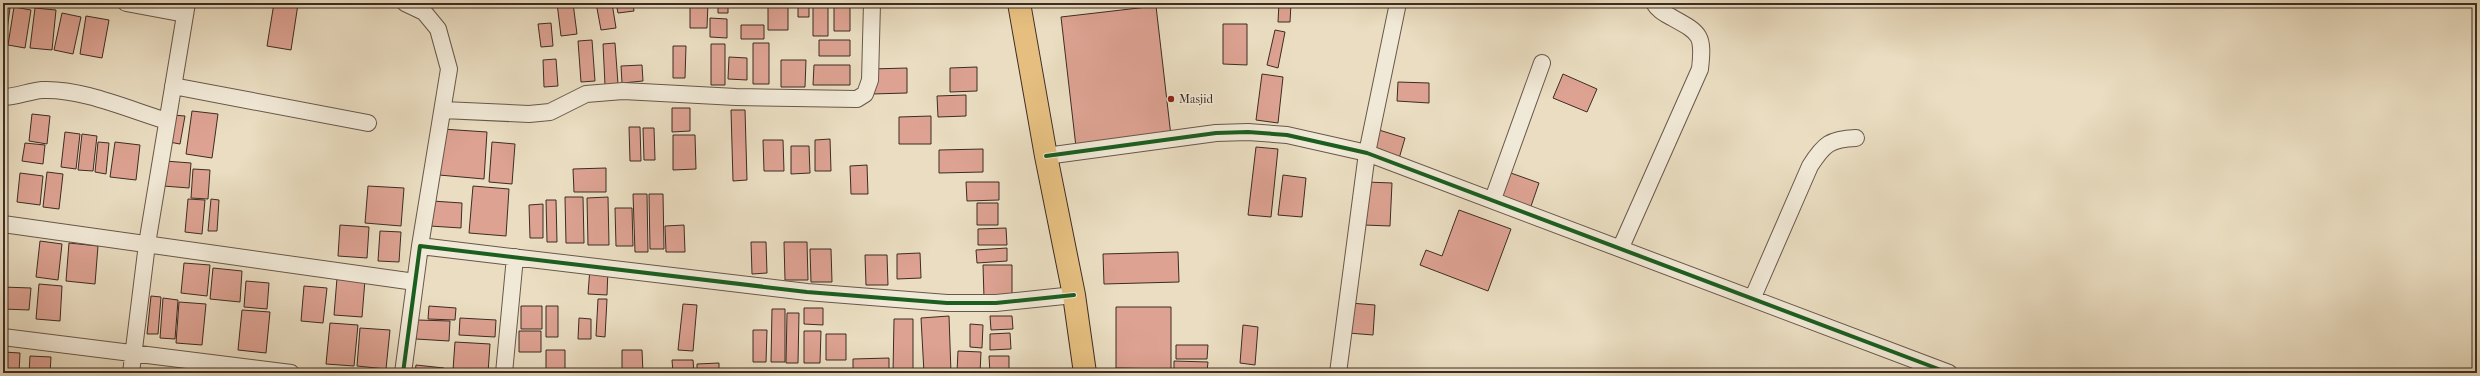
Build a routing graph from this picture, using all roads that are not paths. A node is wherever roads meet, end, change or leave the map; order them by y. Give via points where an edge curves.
1 (126, 3) edge
2 (405, 3) edge
3 (872, 3) edge
4 (1019, 3) edge
5 (1398, 3) edge
6 (1654, 3) edge
7 (186, 9) edge
8 (1542, 63) dead end
9 (173, 86) junction
10 (3, 97) edge
11 (443, 110) junction
12 (167, 121) junction
13 (368, 123) dead end
14 (1856, 138) dead end
15 (1367, 153) junction
16 (1046, 156) junction
17 (1493, 199) junction
18 (3, 224) edge
19 (146, 244) junction
20 (420, 246) junction
21 (1621, 247) junction
22 (515, 256) junction
23 (415, 282) junction
24 (1074, 295) junction
25 (1753, 297) junction
26 (3, 338) edge
27 (133, 353) junction
28 (1082, 368) edge
29 (131, 373) edge
30 (291, 373) edge
31 (403, 373) edge
32 (504, 373) edge
33 (1338, 373) edge
34 (1949, 373) edge

1 - 7 street
2 - 11 street via 424,12 438,29 449,69
3 - 11 street via 870,80 865,94 857,99 623,91 586,94 550,112 529,114
4 - 16 main road
5 - 15 street
6 - 21 street via 1662,12 1694,29 1699,36 1702,51 1700,69
7 - 9 street
8 - 17 street
9 - 12 street
9 - 13 street
10 - 12 street via 42,90 62,91
11 - 20 street
12 - 19 street
14 - 25 street via 1837,139 1818,153
15 - 16 street via 1287,135 1248,132 1216,133
15 - 17 street
15 - 33 street
16 - 24 main road
17 - 21 street
18 - 19 street
19 - 23 street
19 - 27 street
20 - 22 street
20 - 23 street
21 - 25 street
22 - 24 street via 807,292 947,303 996,303
22 - 32 street
23 - 31 street
24 - 28 main road
25 - 34 street
26 - 27 street
27 - 29 street
27 - 30 street

